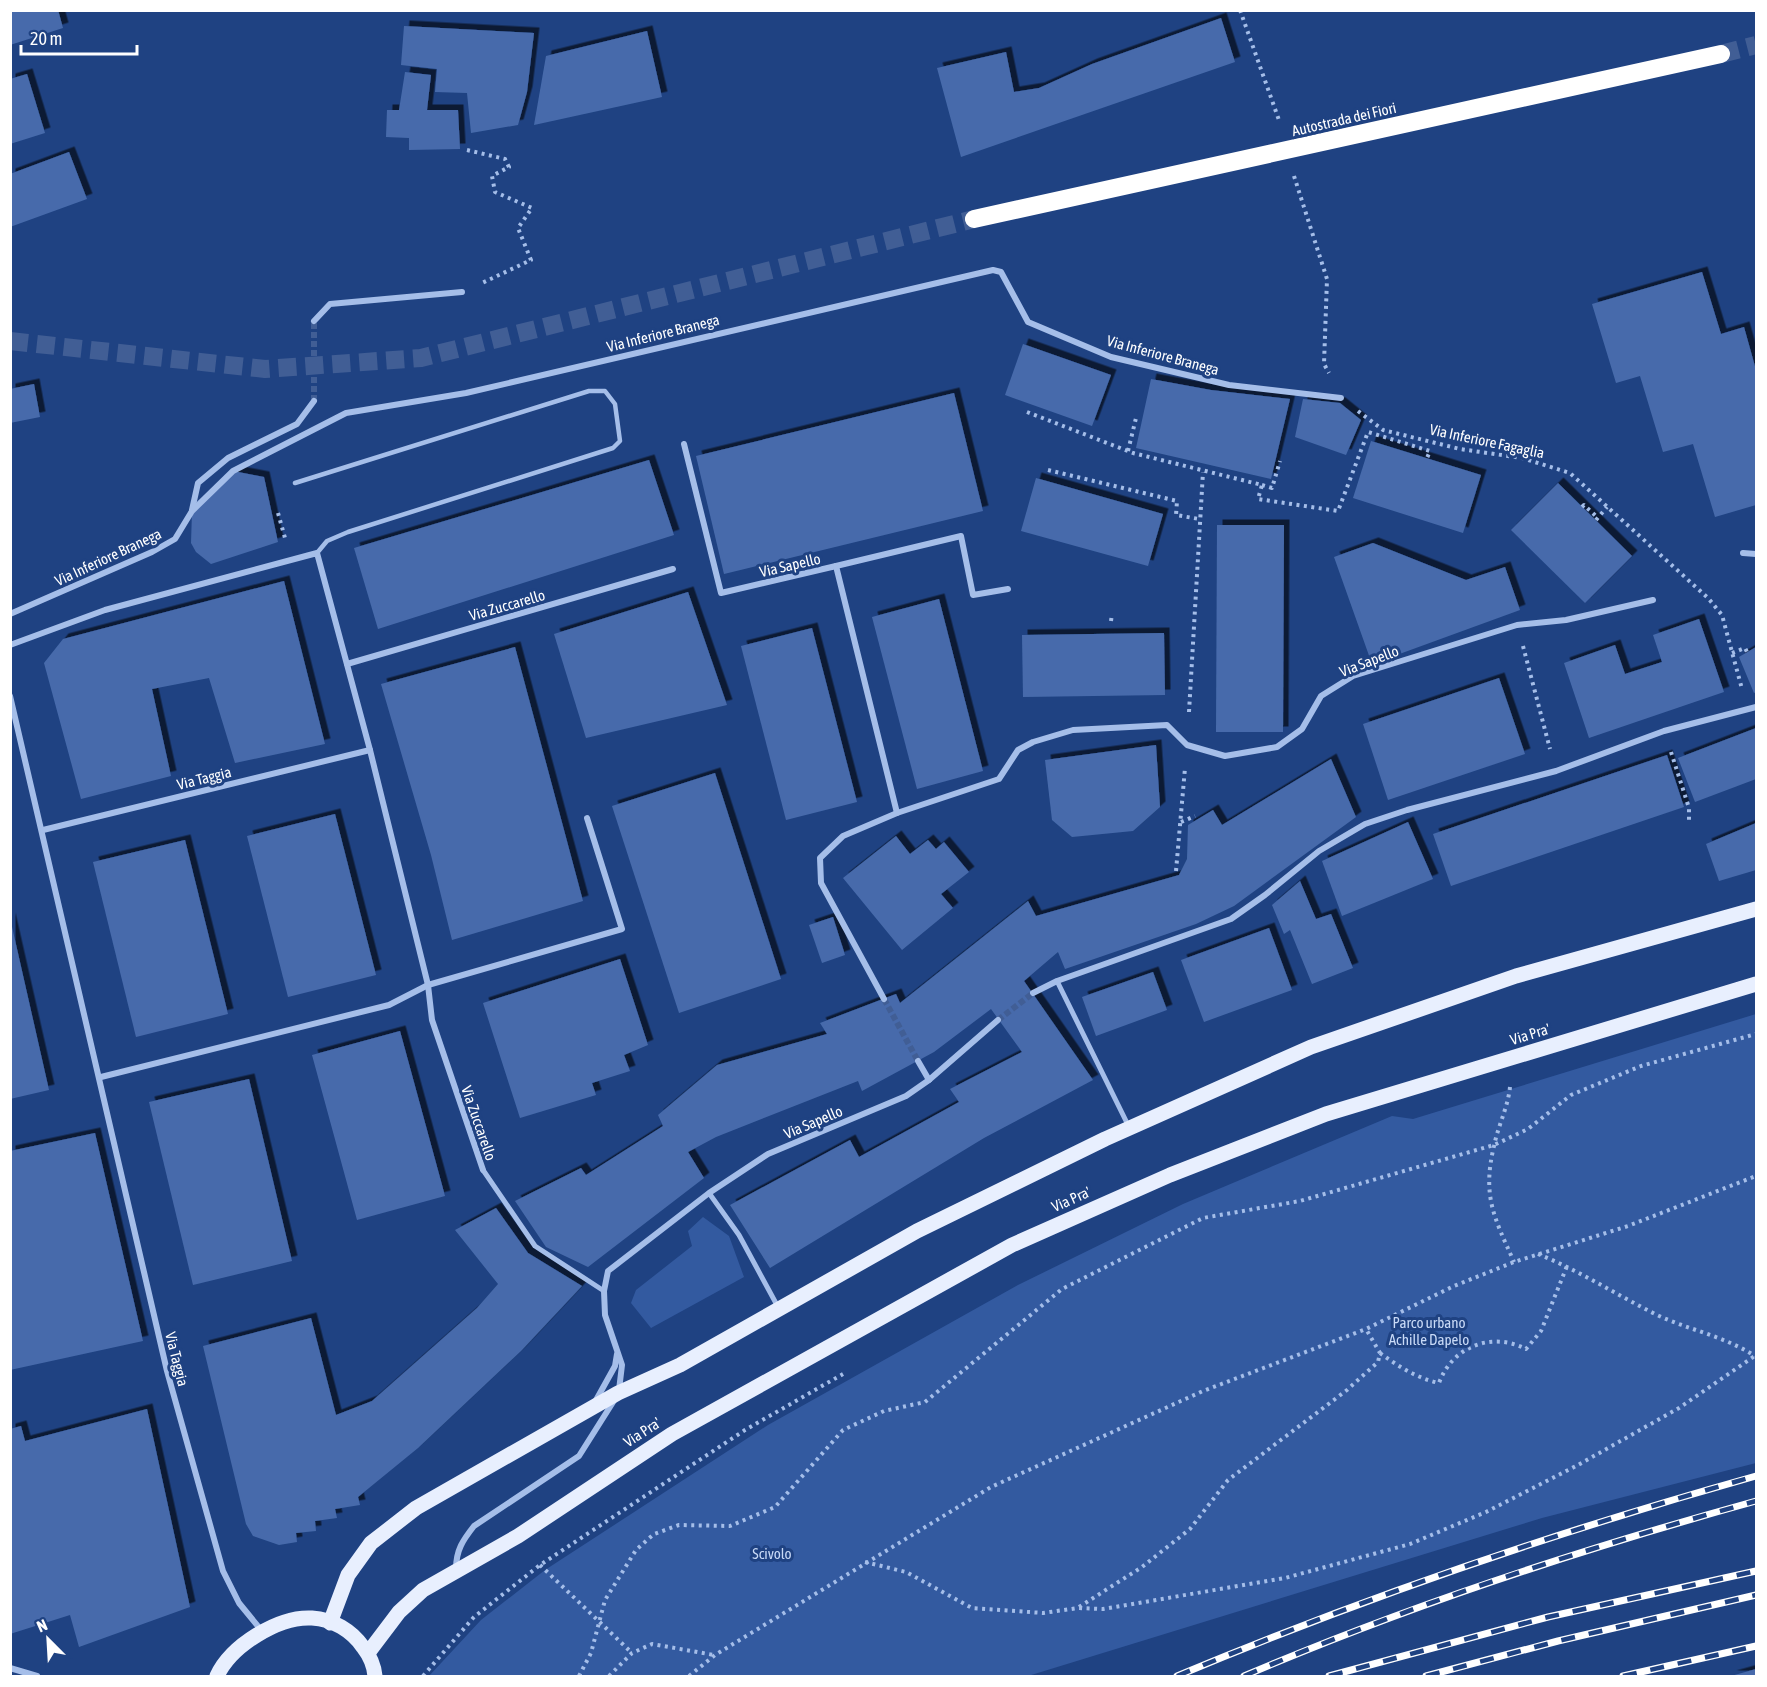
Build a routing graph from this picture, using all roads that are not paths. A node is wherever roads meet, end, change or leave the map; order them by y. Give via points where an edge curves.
1 (1721, 54) tunnel mouth
2 (974, 219) tunnel mouth
3 (462, 292) road end
4 (314, 321) dead end
5 (1341, 398) road end
6 (314, 401) tunnel mouth
7 (684, 444) dead end
8 (296, 483) dead end
9 (192, 511) junction
10 (317, 553) junction
11 (1743, 553) dead end
12 (1756, 554) edge
13 (836, 566) junction
14 (673, 568) dead end
15 (1008, 589) dead end
16 (1653, 600) dead end
17 (10, 615) edge
18 (10, 645) edge
19 (347, 664) junction
20 (10, 696) edge
21 (1756, 707) edge
22 (370, 750) junction
23 (897, 813) junction
24 (587, 818) dead end
25 (43, 830) junction
26 (1756, 909) edge
27 (1057, 981) junction
28 (1756, 984) edge
29 (428, 985) junction
30 (1033, 993) tunnel mouth
31 (884, 999) tunnel mouth
32 (998, 1020) tunnel mouth
33 (918, 1061) tunnel mouth
34 (101, 1077) junction
35 (929, 1080) junction
36 (1129, 1128) junction
37 (483, 1170) joint
38 (709, 1193) junction
39 (604, 1291) junction
40 (778, 1308) junction
41 (617, 1351) junction
42 (622, 1388) junction
43 (589, 1411) junction
44 (456, 1571) junction
45 (330, 1623) junction
46 (263, 1633) junction
47 (368, 1653) junction
48 (10, 1668) edge
49 (37, 1677) edge
50 (217, 1677) edge
51 (375, 1677) edge

1 - 2 highway, Autostrada dei Fiori
3 - 4 street via 330,304
5 - 9 street, Via Inferiore Branega via 1229,385 1111,357 1028,322 1000,272 993,270 466,393 346,413 233,471
6 - 9 street via 297,424 228,458 198,483
7 - 13 street, Via Sapello via 721,593
8 - 10 lane via 589,391 605,391 615,404 620,441 612,448 348,532 327,541
9 - 17 street, Via Inferiore Branega via 175,539
10 - 18 street via 105,610
10 - 19 street, Via Zuccarello
11 - 12 street
13 - 15 street via 962,536 974,595
13 - 23 street, Via Sapello
14 - 19 street, Via Zuccarello
16 - 23 street, Via Sapello via 1566,620 1517,625 1353,676 1321,696 1302,729 1277,747 1225,756 1187,745 1167,725 1073,730 1018,750 999,779
19 - 22 street, Via Zuccarello
20 - 25 street, Via Taggia
21 - 27 street via 1664,731 1556,771 1365,824 1319,851 1231,919
22 - 25 street, Via Taggia
22 - 29 street, Via Zuccarello
23 - 31 street, Via Sapello via 843,836 820,858 820,883
24 - 29 street via 622,928
25 - 34 street, Via Taggia
26 - 36 main road via 1516,976 1378,1022 1311,1047
27 - 30 street
27 - 36 street
28 - 44 main road, Via Pra' via 1326,1114 1170,1175 1012,1245 672,1434 518,1536
29 - 34 street via 389,1005
29 - 37 street, Via Zuccarello via 432,1020
32 - 35 street, Via Sapello
33 - 35 street
34 - 46 street, Via Taggia via 167,1371 223,1571 239,1603
35 - 38 street, Via Sapello via 906,1096 768,1154
36 - 40 main road via 917,1231
37 - 39 street, Via Zuccarello via 535,1246
38 - 39 street, Via Sapello via 608,1271
38 - 40 street via 739,1235
39 - 41 street via 605,1315
40 - 42 main road via 680,1365
41 - 42 street via 622,1365
41 - 43 street via 615,1366
42 - 43 main road
42 - 44 street via 579,1456 474,1526 456,1555
43 - 45 main road via 416,1508 371,1543 348,1575
44 - 47 main road, Via Pra' via 415,1597
45 - 46 main road via 313,1618 290,1621
45 - 47 main road via 354,1635
46 - 50 main road via 226,1660
47 - 51 main road
48 - 49 street

